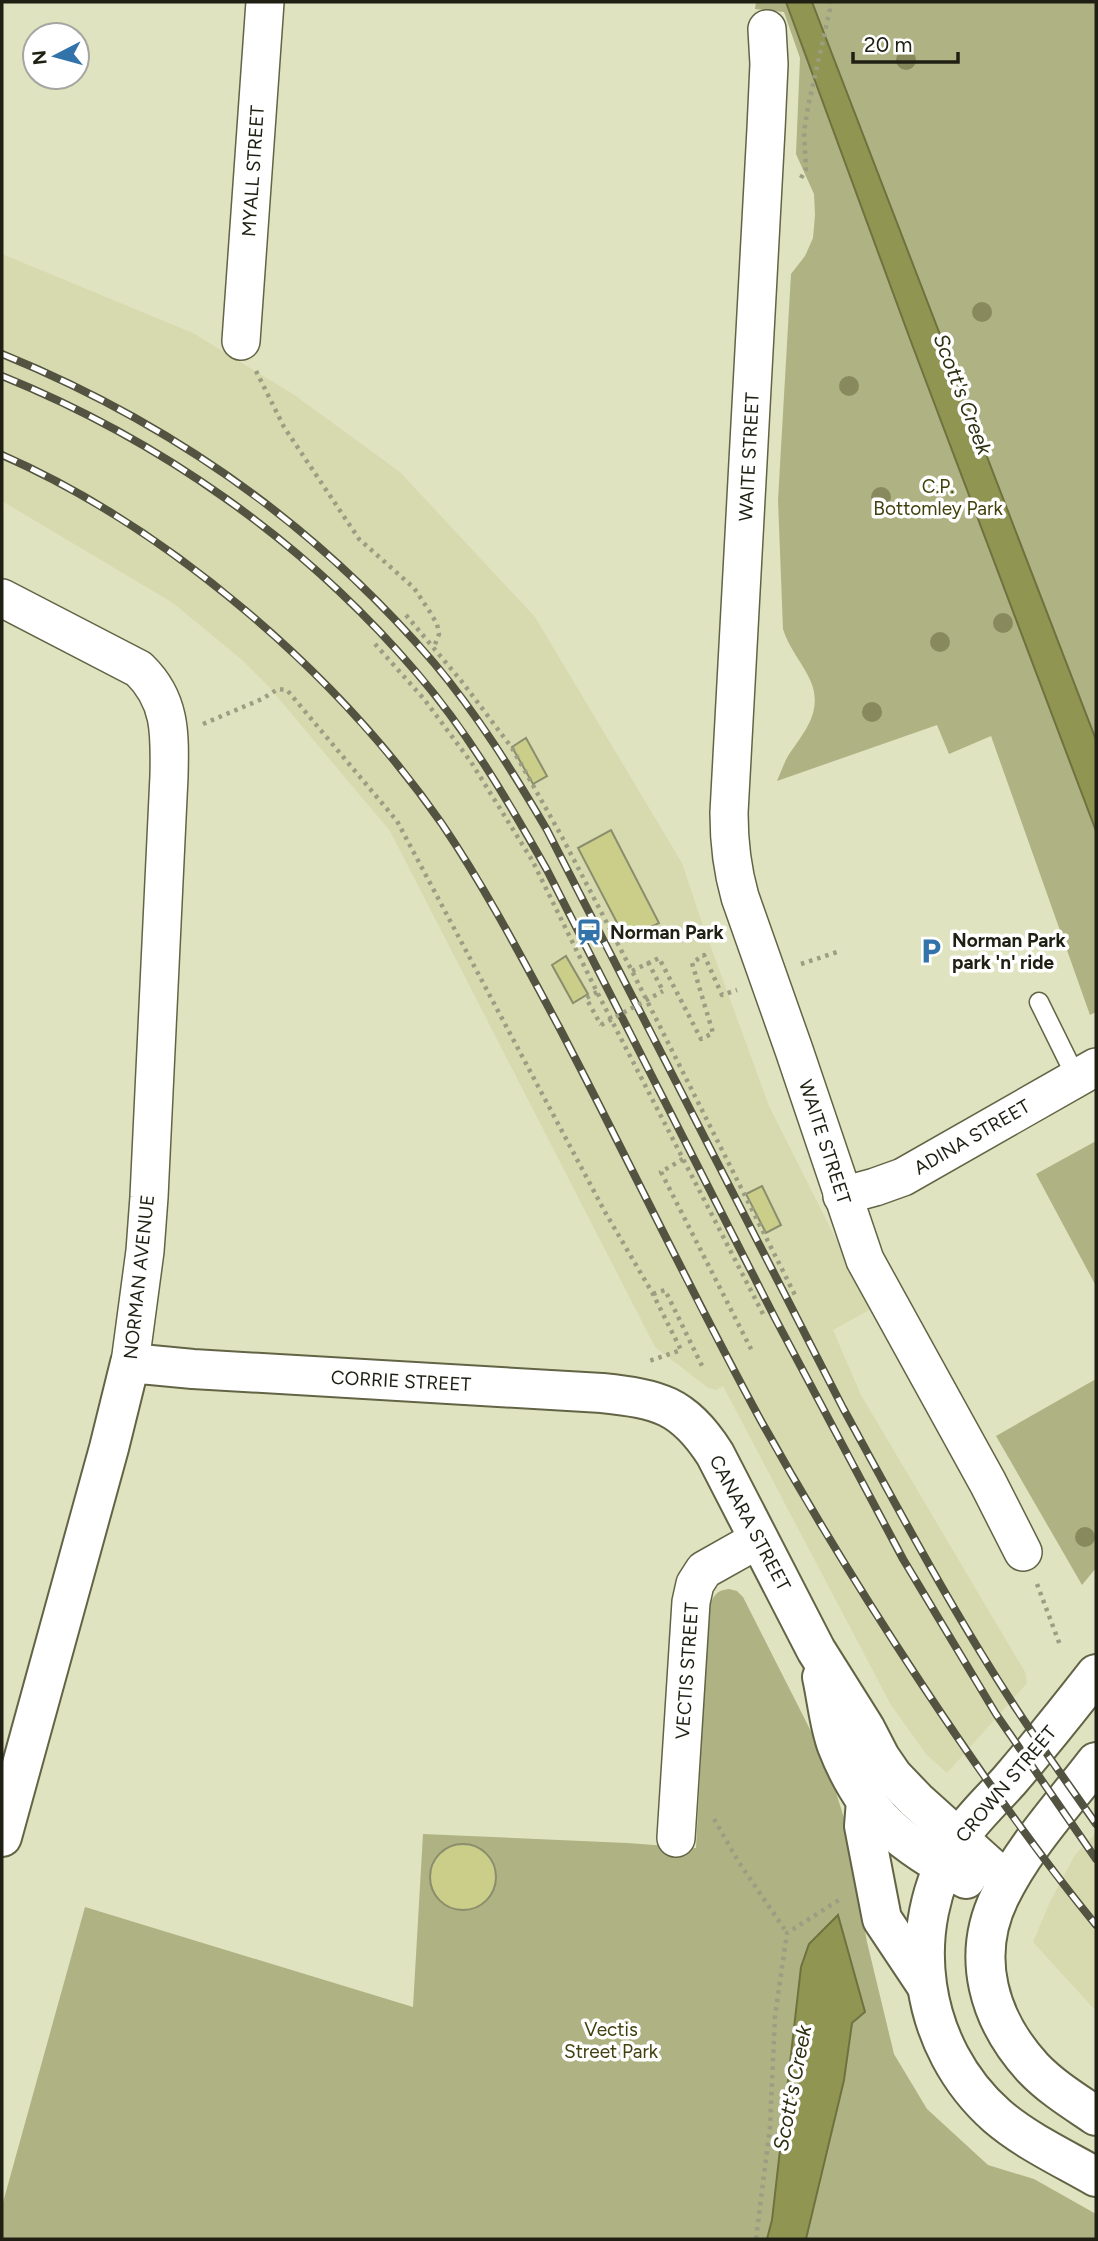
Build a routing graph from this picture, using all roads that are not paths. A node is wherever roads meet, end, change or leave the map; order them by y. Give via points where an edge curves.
1 (265, 2) edge
2 (767, 29) dead end
3 (240, 341) road end
4 (2, 598) edge
5 (1039, 1002) dead end
6 (1086, 1072) edge
7 (842, 1196) junction
8 (130, 1363) junction
9 (671, 1408) joint
10 (759, 1539) junction
11 (1023, 1552) road end
12 (816, 1650) junction
13 (1096, 1674) edge
14 (1096, 1762) edge
15 (866, 1801) junction
16 (677, 1826) road end
17 (2, 1838) edge
18 (951, 1853) junction
19 (1003, 1890) junction
20 (926, 1985) junction
21 (1096, 2116) edge
22 (1096, 2177) edge

1 - 3 street, MYALL STREET
2 - 7 street, WAITE STREET via 771,215 750,701 729,813 729,846 740,897
4 - 8 street, NORMAN AVENUE via 139,669 163,701 169,736 149,1197
5 - 6 lane
6 - 7 street, ADINA STREET via 902,1177
7 - 11 street, WAITE STREET via 865,1260
8 - 9 street, CORRIE STREET via 602,1393 649,1399
8 - 17 street, NORMAN AVENUE
9 - 10 street, CANARA STREET via 706,1440
10 - 12 street, CANARA STREET
10 - 16 street, VECTIS STREET via 704,1570 695,1584
12 - 15 street, CANARA STREET via 836,1744
12 - 18 street, CANARA STREET via 893,1776 916,1800
13 - 18 street, CROWN STREET
14 - 19 street
15 - 18 street, CANARA STREET via 899,1838
15 - 20 street via 864,1826 882,1919
18 - 19 street, CANARA STREET
18 - 20 street, CROWN STREET via 927,1917
19 - 21 street via 985,1957 986,1981 1000,2024 1034,2068
20 - 22 street via 947,2052 978,2097 1017,2131

